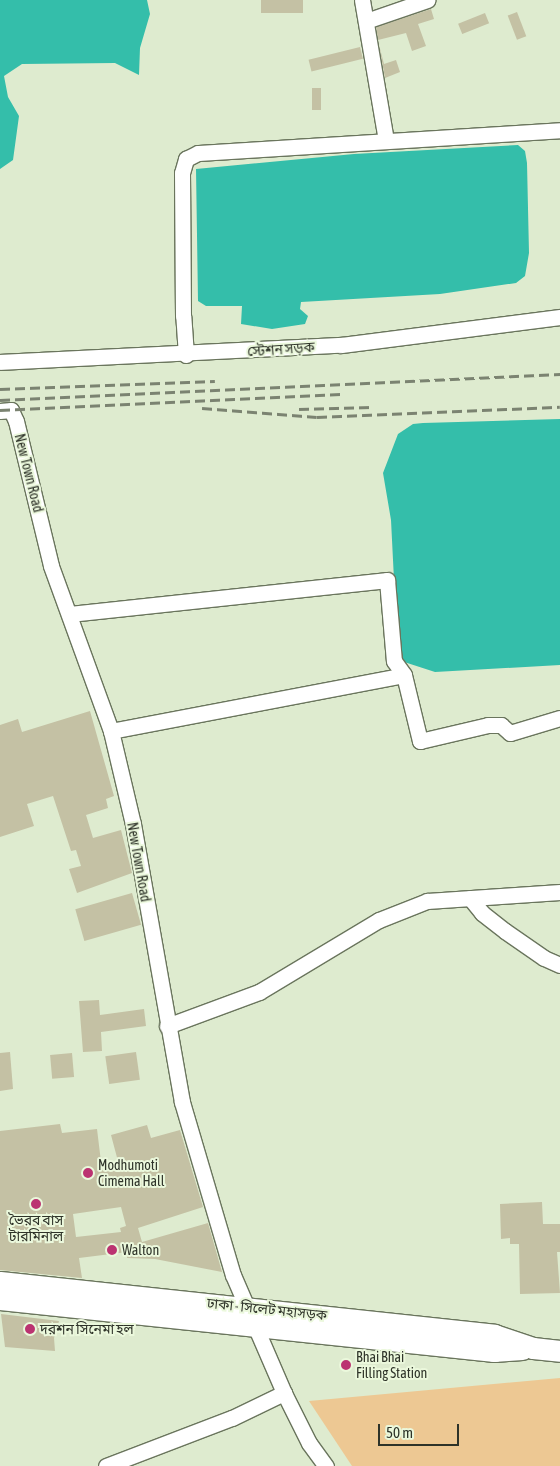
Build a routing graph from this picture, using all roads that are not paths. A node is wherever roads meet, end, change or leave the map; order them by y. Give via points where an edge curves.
1 (362, 0) edge
2 (427, 0) edge
3 (366, 21) junction
4 (560, 130) edge
5 (386, 140) junction
6 (560, 317) edge
7 (186, 355) junction
8 (0, 362) edge
9 (0, 411) edge
10 (70, 614) junction
11 (404, 675) junction
12 (560, 718) edge
13 (111, 732) junction
14 (560, 892) edge
15 (470, 898) junction
16 (560, 965) edge
17 (167, 1026) junction
18 (0, 1282) edge
19 (0, 1299) edge
20 (250, 1315) junction
21 (560, 1351) edge
22 (284, 1393) junction
23 (106, 1466) edge
24 (326, 1466) edge

1 - 3 street
2 - 3 street
3 - 5 street
4 - 5 street
5 - 7 street via 198,153 186,159 182,192
6 - 7 street, স্টেশন সড়ক via 351,344
7 - 8 street, স্টেশন সড়ক
9 - 10 street, New Town Road via 11,410 16,421 51,566
10 - 11 street via 387,580 394,661
10 - 13 street, New Town Road
11 - 12 street via 420,741 488,725 501,725 510,733
11 - 13 street
13 - 17 street, New Town Road via 133,824
14 - 15 street
15 - 16 street via 482,913 544,958
15 - 17 street via 427,901 379,920 259,992
17 - 20 street, New Town Road via 182,1102 233,1275
18 - 20 highway, ঢাকা - সিলেট মহাসড়ক
19 - 20 highway, ঢাকা - সিলেট মহাসড়ক
20 - 21 highway, ঢাকা - সিলেট মহাসড়ক via 494,1351 533,1348
20 - 22 street, New Town Road
22 - 23 street via 232,1418
22 - 24 street, New Town Road via 309,1443

